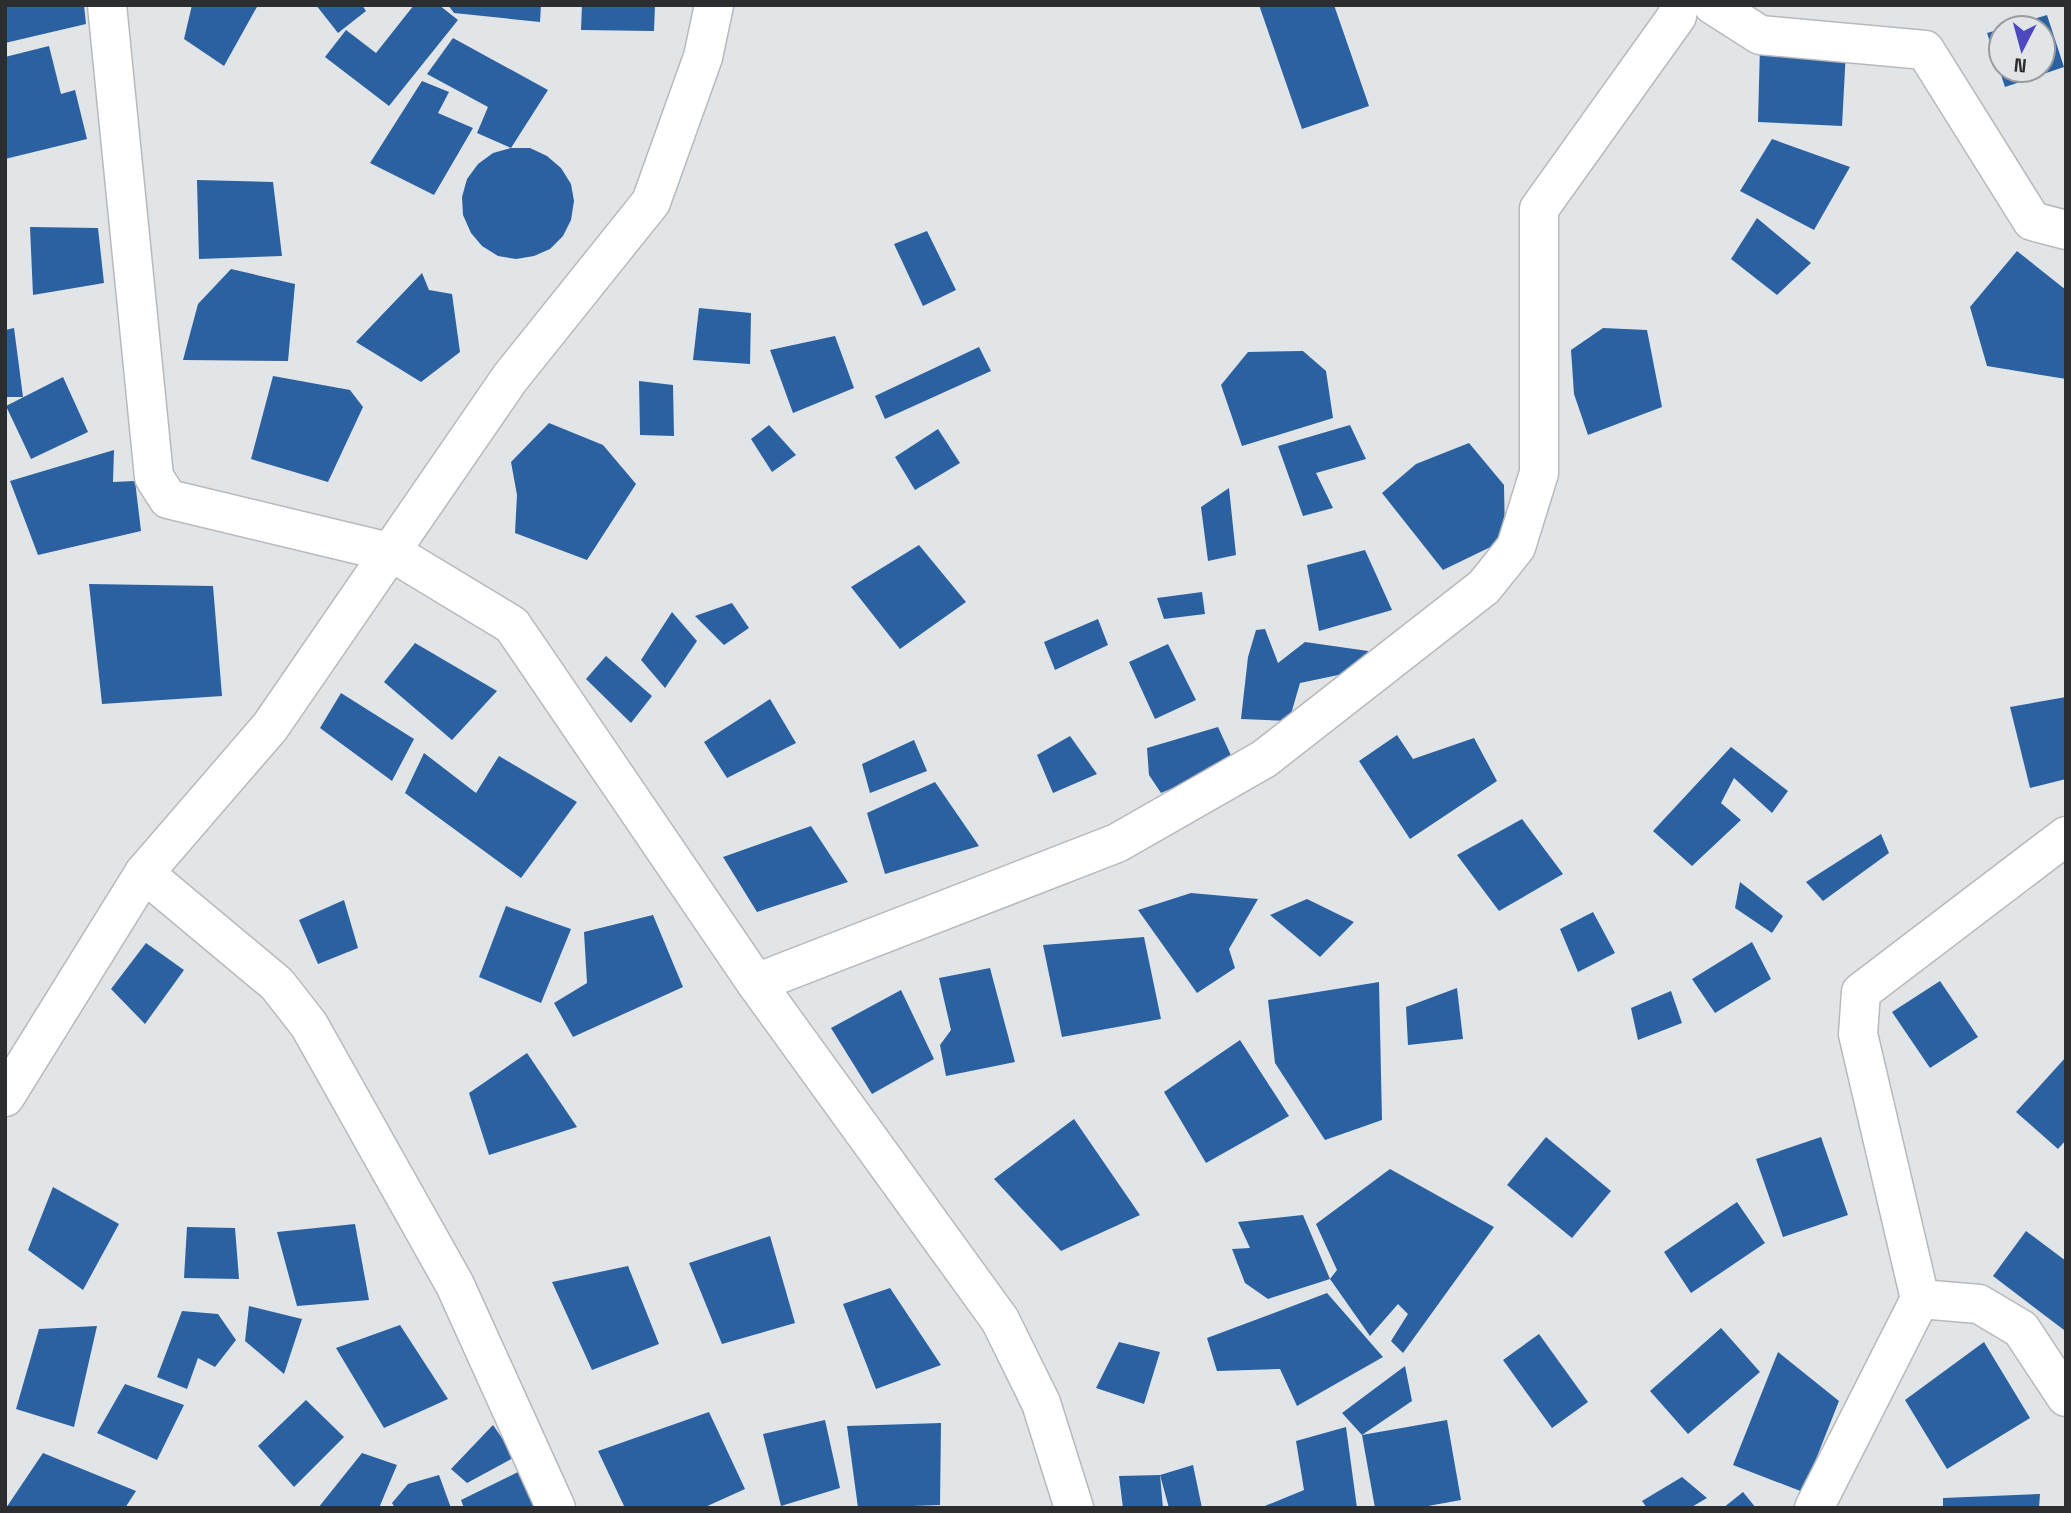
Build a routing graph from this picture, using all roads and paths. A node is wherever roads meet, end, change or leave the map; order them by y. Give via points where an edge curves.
1 (107, 5) edge
2 (714, 5) edge
3 (1679, 5) edge
4 (1713, 5) edge
5 (2066, 230) edge
6 (393, 553) junction
7 (2066, 836) edge
8 (144, 873) junction
9 (756, 983) junction
10 (5, 1097) edge
11 (1920, 1299) junction
12 (2066, 1397) edge
13 (556, 1508) edge
14 (1074, 1508) edge
15 (1814, 1508) edge

1 - 6 street via 154,477 168,499
2 - 6 street via 703,58 651,202 510,379
3 - 9 street via 1676,16 1539,209 1539,473 1516,547 1484,587 1264,758 1117,843
4 - 5 street via 1760,35 1925,50 2032,221
6 - 8 street via 270,727
6 - 9 street via 512,625
7 - 11 street via 1861,992 1858,1034
8 - 10 street
8 - 13 street via 277,984 309,1025 455,1285
9 - 14 street via 1000,1320 1041,1403
11 - 12 street via 1979,1304 2021,1329
11 - 15 street

